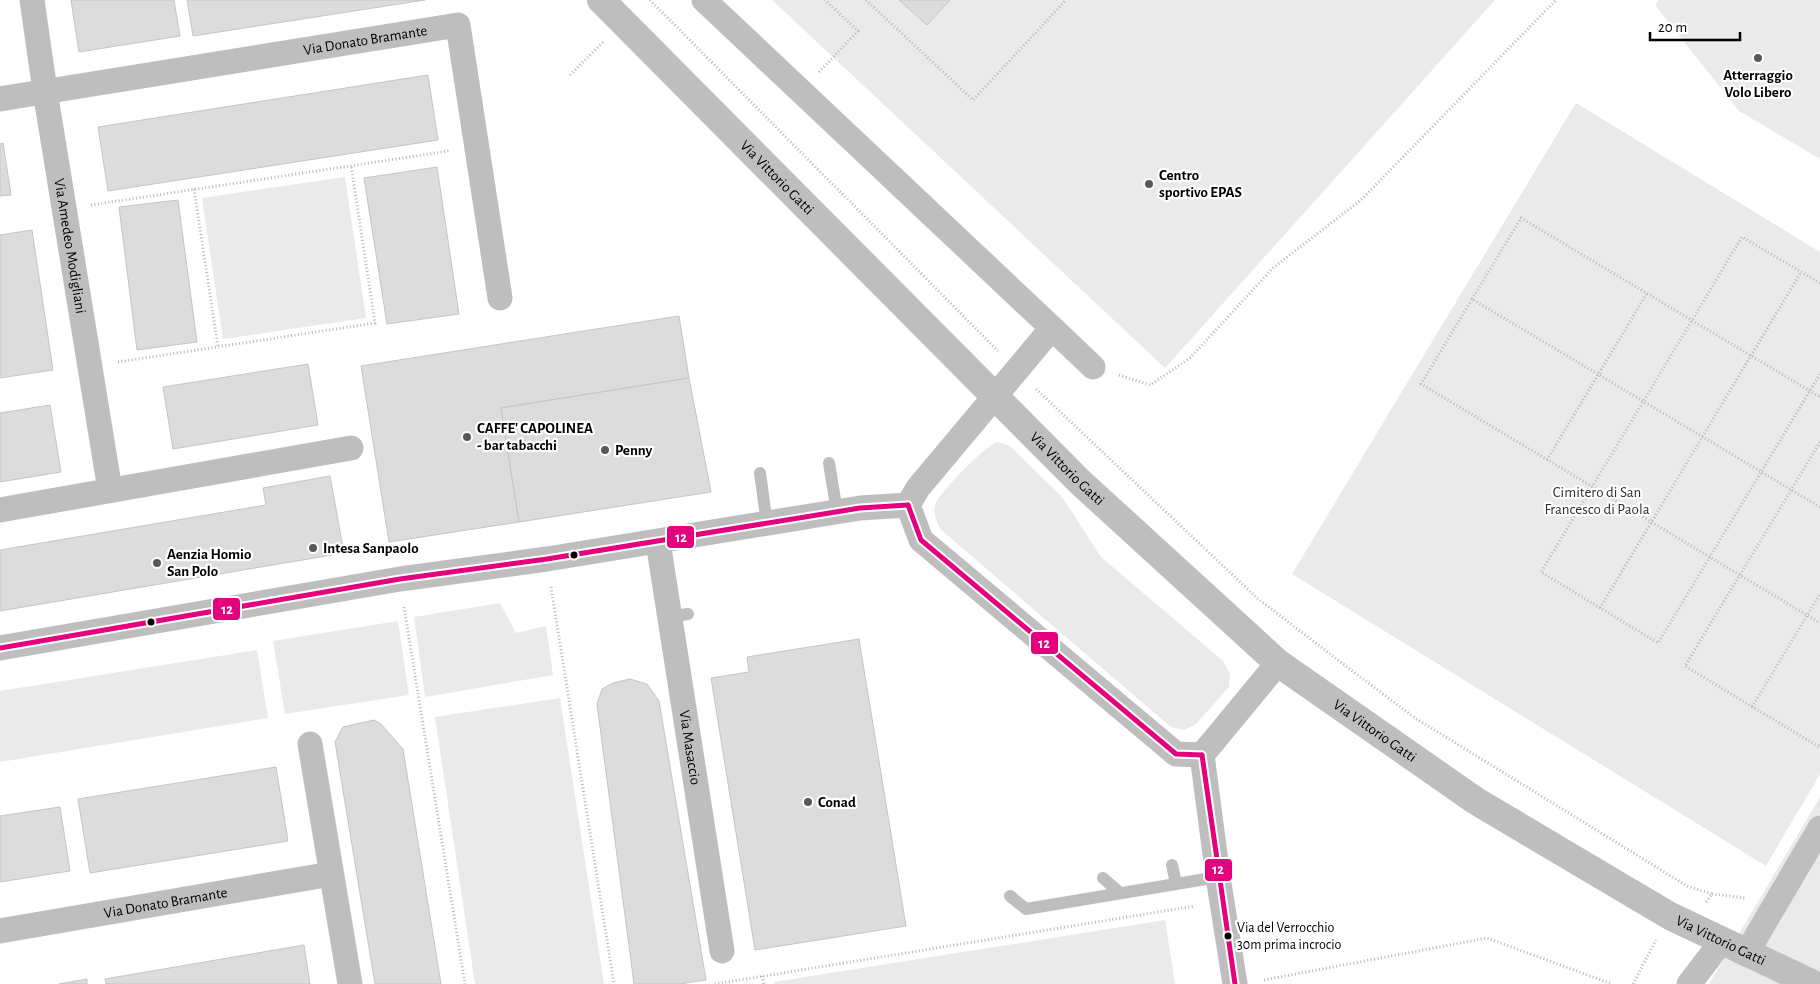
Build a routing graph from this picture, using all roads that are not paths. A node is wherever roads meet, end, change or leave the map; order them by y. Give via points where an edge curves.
1 (32, 0) edge
2 (601, 0) edge
3 (704, 0) edge
4 (45, 91) junction
5 (0, 99) edge
6 (500, 298) dead end
7 (1052, 328) junction
8 (1093, 367) road end
9 (995, 399) junction
10 (351, 448) dead end
11 (829, 463) dead end
12 (760, 473) dead end
13 (110, 490) junction
14 (908, 505) junction
15 (0, 510) edge
16 (837, 512) junction
17 (767, 524) junction
18 (658, 542) junction
19 (0, 648) edge
20 (1278, 663) junction
21 (310, 744) dead end
22 (1202, 756) junction
23 (1820, 828) edge
24 (1172, 865) dead end
25 (331, 874) junction
26 (1218, 877) junction
27 (1103, 878) dead end
28 (1176, 883) junction
29 (1120, 893) junction
30 (1010, 896) dead end
31 (0, 931) edge
32 (1722, 941) junction
33 (722, 951) dead end
34 (1746, 954) junction
35 (350, 984) edge
36 (1236, 984) edge
37 (1689, 984) edge
38 (1813, 984) edge

1 - 4 street, Via Amedeo Modigliani
2 - 9 street, Via Vittorio Gatti via 810,208
3 - 7 street
4 - 5 street, Via Donato Bramante
4 - 6 street, Via Donato Bramante via 458,25
4 - 13 street, Via Amedeo Modigliani
7 - 8 street
7 - 9 street
9 - 14 street via 918,488
9 - 20 street, Via Vittorio Gatti via 1080,482
10 - 13 street
11 - 16 lane
12 - 17 lane
13 - 15 street
14 - 16 street
14 - 22 street via 921,540 1176,754
16 - 17 street
17 - 18 street
18 - 19 street via 400,579
18 - 33 street, Via Masaccio via 679,616
20 - 22 street
20 - 32 street, Via Vittorio Gatti via 1476,801 1670,916
21 - 25 street
22 - 26 street
23 - 34 street
24 - 28 lane
25 - 31 street, Via Donato Bramante
25 - 35 street
26 - 28 lane
26 - 36 street
27 - 29 lane
28 - 29 lane
29 - 30 lane via 1026,909
32 - 34 street, Via Vittorio Gatti
32 - 37 street
34 - 38 street, Via Vittorio Gatti

